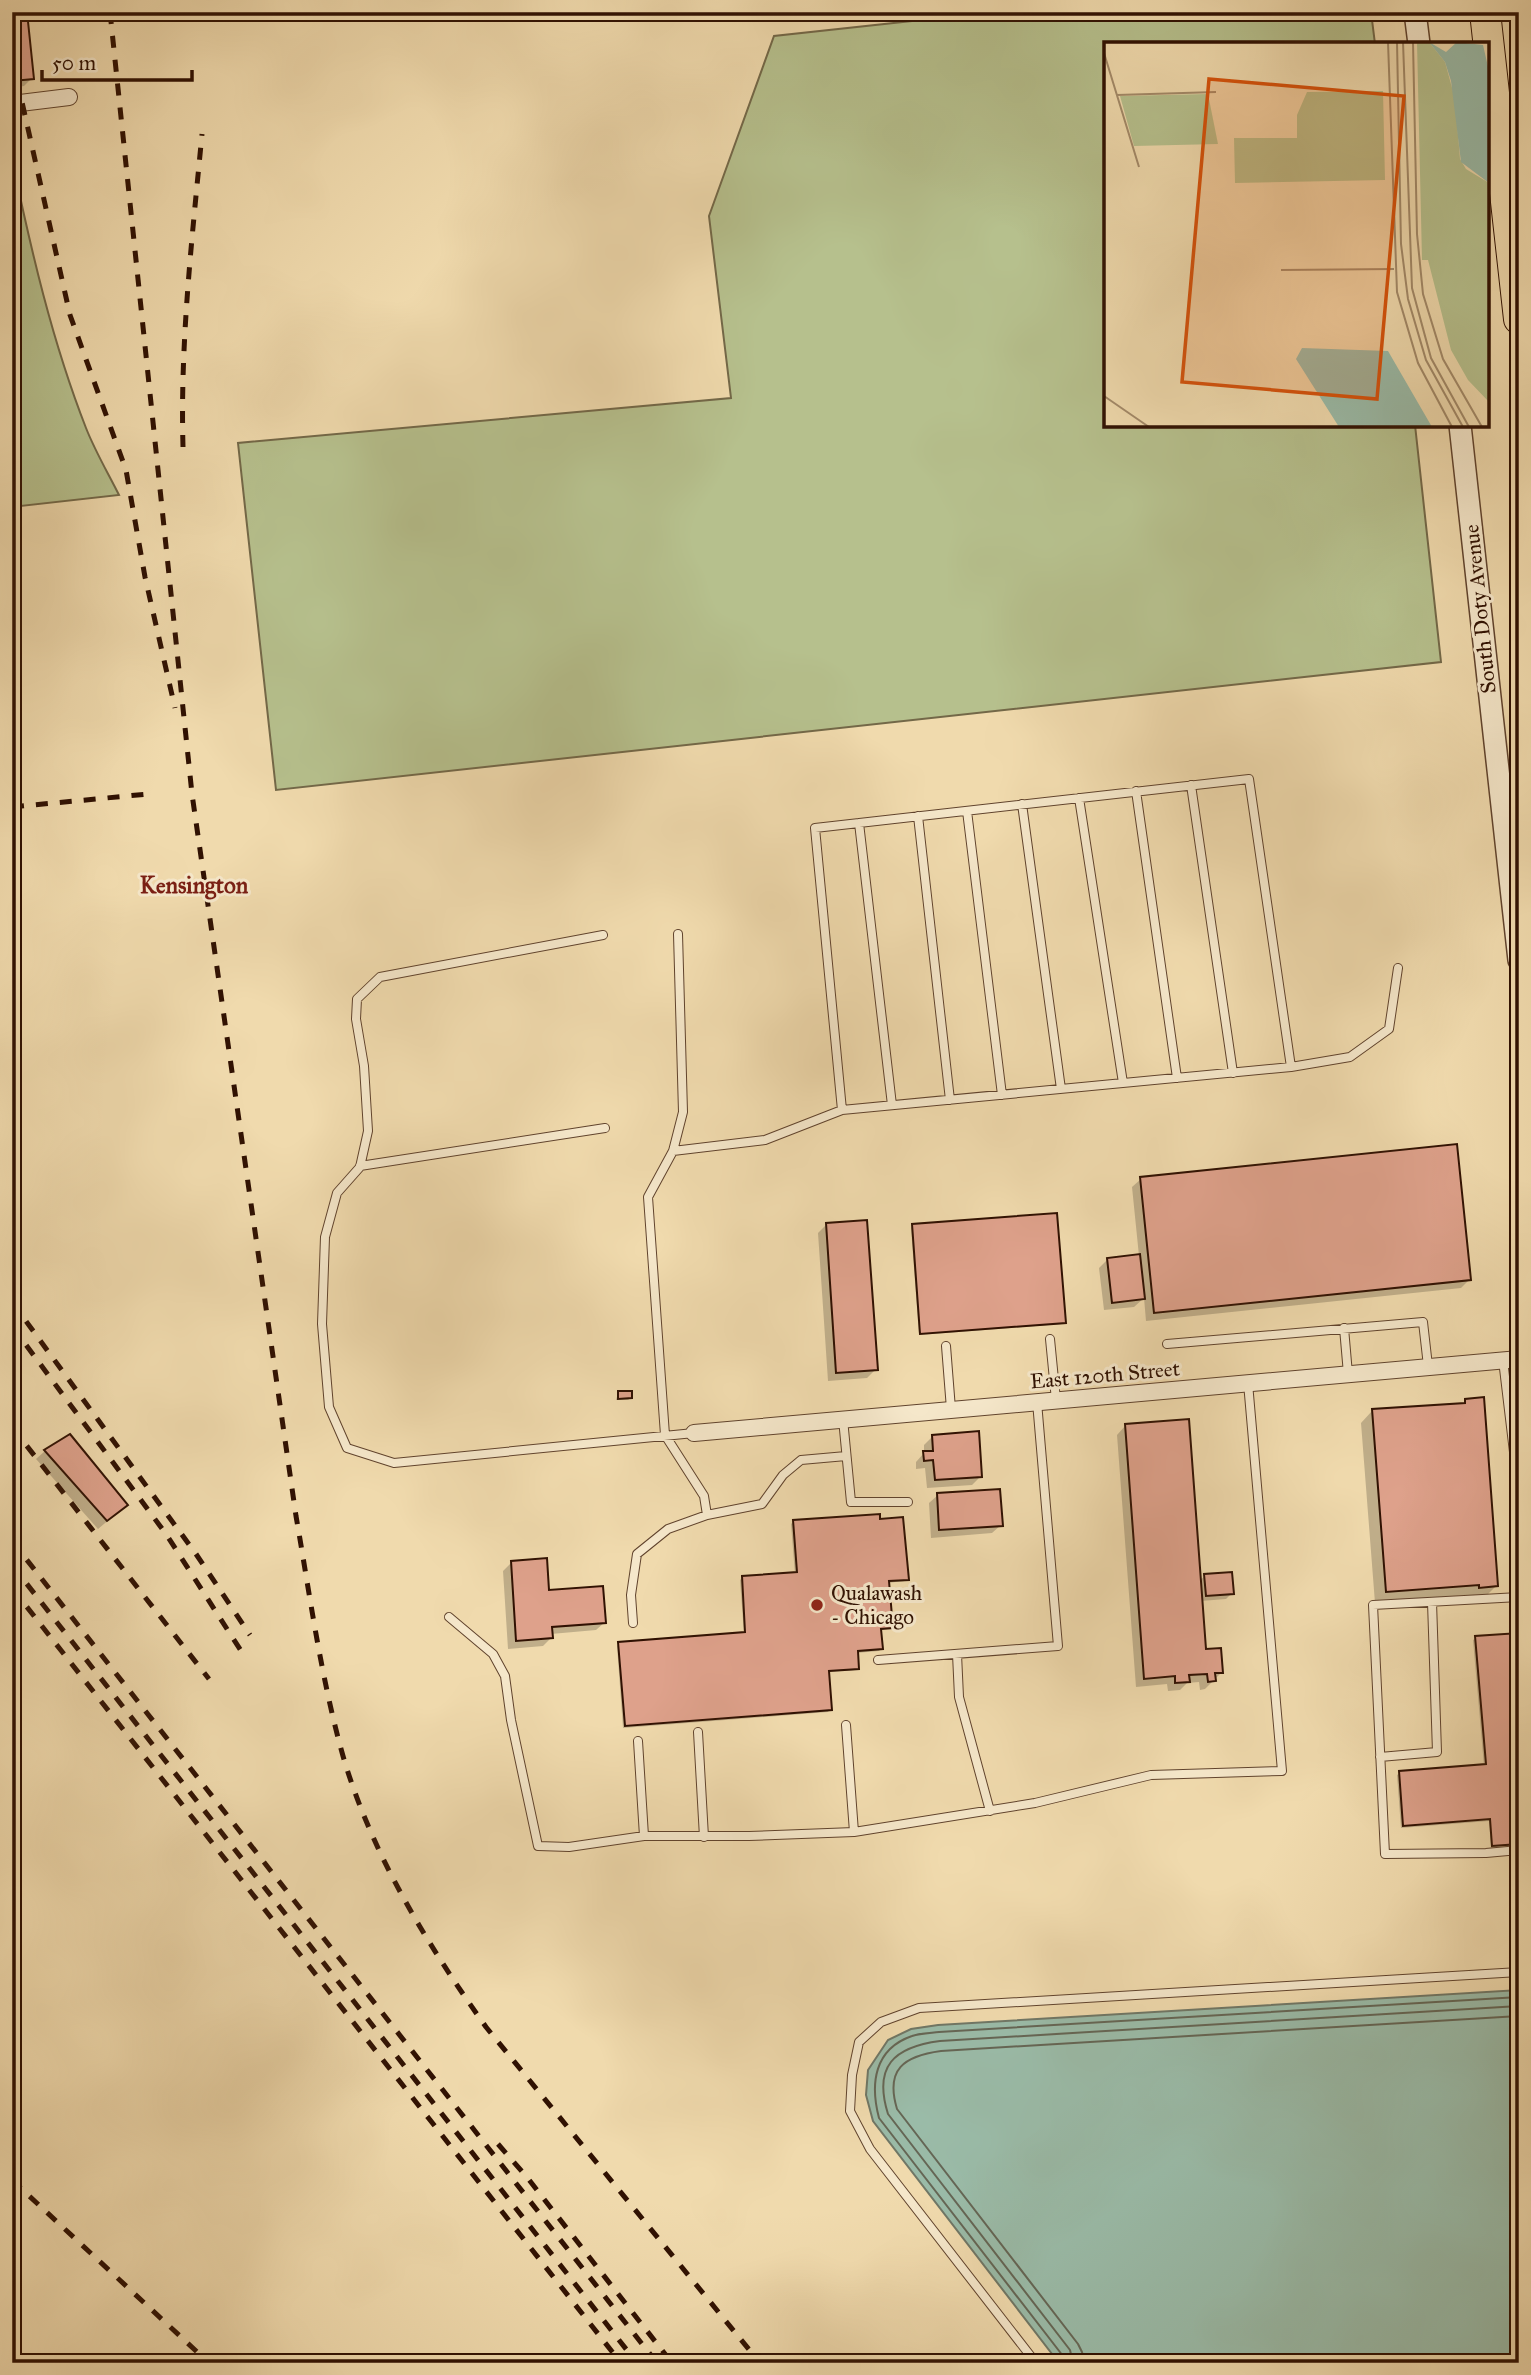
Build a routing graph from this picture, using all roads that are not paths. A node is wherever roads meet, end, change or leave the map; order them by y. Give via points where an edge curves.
1 (1415, 12) edge
2 (1485, 12) edge
3 (1419, 42) edge
4 (1488, 42) edge
5 (1489, 48) edge
6 (69, 97) dead end
7 (12, 104) edge
8 (1519, 319) edge
9 (1460, 427) edge
10 (1191, 785) junction
11 (1136, 791) junction
12 (1079, 798) junction
13 (1022, 804) junction
14 (967, 810) junction
15 (918, 816) junction
16 (859, 823) junction
17 (603, 934) dead end
18 (678, 934) dead end
19 (1519, 960) edge
20 (1398, 968) dead end
21 (1291, 1067) junction
22 (1233, 1073) junction
23 (1177, 1078) junction
24 (1123, 1083) junction
25 (1061, 1089) junction
26 (1002, 1095) junction
27 (950, 1100) junction
28 (891, 1105) junction
29 (842, 1110) junction
30 (605, 1128) dead end
31 (673, 1151) junction
32 (360, 1166) junction
33 (1344, 1328) junction
34 (1050, 1339) dead end
35 (1167, 1344) dead end
36 (946, 1346) dead end
37 (1511, 1359) edge
38 (1428, 1366) junction
39 (1348, 1374) junction
40 (1248, 1383) junction
41 (1056, 1400) junction
42 (1037, 1402) junction
43 (951, 1409) junction
44 (843, 1419) junction
45 (694, 1433) joint
46 (665, 1435) junction
47 (846, 1456) junction
48 (1519, 1494) edge
49 (908, 1502) dead end
50 (707, 1515) junction
51 (1519, 1597) edge
52 (1432, 1602) junction
53 (449, 1617) dead end
54 (633, 1623) dead end
55 (957, 1654) junction
56 (878, 1660) dead end
57 (846, 1725) dead end
58 (698, 1732) dead end
59 (638, 1741) dead end
60 (1380, 1756) junction
61 (990, 1811) junction
62 (854, 1832) junction
63 (644, 1836) junction
64 (704, 1837) junction
65 (1519, 1850) edge
66 (1519, 1972) edge
67 (1035, 2363) edge

1 - 3 street
2 - 4 highway
5 - 8 highway
6 - 7 street
9 - 19 street, South Doty Avenue
10 - 11 lane
10 - 21 lane via 1249,779
10 - 22 lane
11 - 12 lane
11 - 23 lane
12 - 13 lane
12 - 24 lane
13 - 14 lane
13 - 25 lane
14 - 15 lane
14 - 26 lane
15 - 16 lane
15 - 27 lane
16 - 28 lane
16 - 29 lane via 815,828
17 - 32 lane via 380,977 357,999 369,1131
18 - 31 lane via 682,1111
20 - 21 lane via 1389,1029 1350,1058
21 - 22 lane
22 - 23 lane
23 - 24 lane
24 - 25 lane
25 - 26 lane
26 - 27 lane
27 - 28 lane
28 - 29 lane
29 - 31 lane via 765,1140
30 - 32 lane
31 - 46 lane via 648,1197
32 - 46 lane via 337,1193 325,1237 321,1324 329,1407 347,1448 394,1462
33 - 35 lane
33 - 38 lane via 1423,1322
33 - 39 lane
34 - 41 lane
36 - 43 lane
37 - 38 street, East 120th Street
37 - 48 lane
38 - 39 street, East 120th Street
39 - 40 street, East 120th Street
40 - 41 street, East 120th Street
40 - 61 lane via 1282,1771 1151,1775
41 - 42 street, East 120th Street
42 - 43 street, East 120th Street
42 - 55 lane via 1058,1646
43 - 44 street, East 120th Street
44 - 45 street, East 120th Street
44 - 47 lane
45 - 46 lane
46 - 50 lane via 704,1496
47 - 49 lane via 851,1502
47 - 50 lane via 801,1460 783,1475 762,1504
50 - 54 lane via 668,1529 636,1553
51 - 52 lane
52 - 60 lane via 1437,1752
52 - 60 lane via 1373,1605
53 - 63 lane via 493,1654 505,1676 538,1846 569,1847
55 - 56 lane
55 - 61 lane via 959,1697
57 - 62 lane
58 - 64 lane
59 - 63 lane
60 - 65 lane via 1385,1854
61 - 62 lane
62 - 64 lane
63 - 64 lane
66 - 67 lane via 919,2008 881,2022 859,2042 850,2111 870,2149

